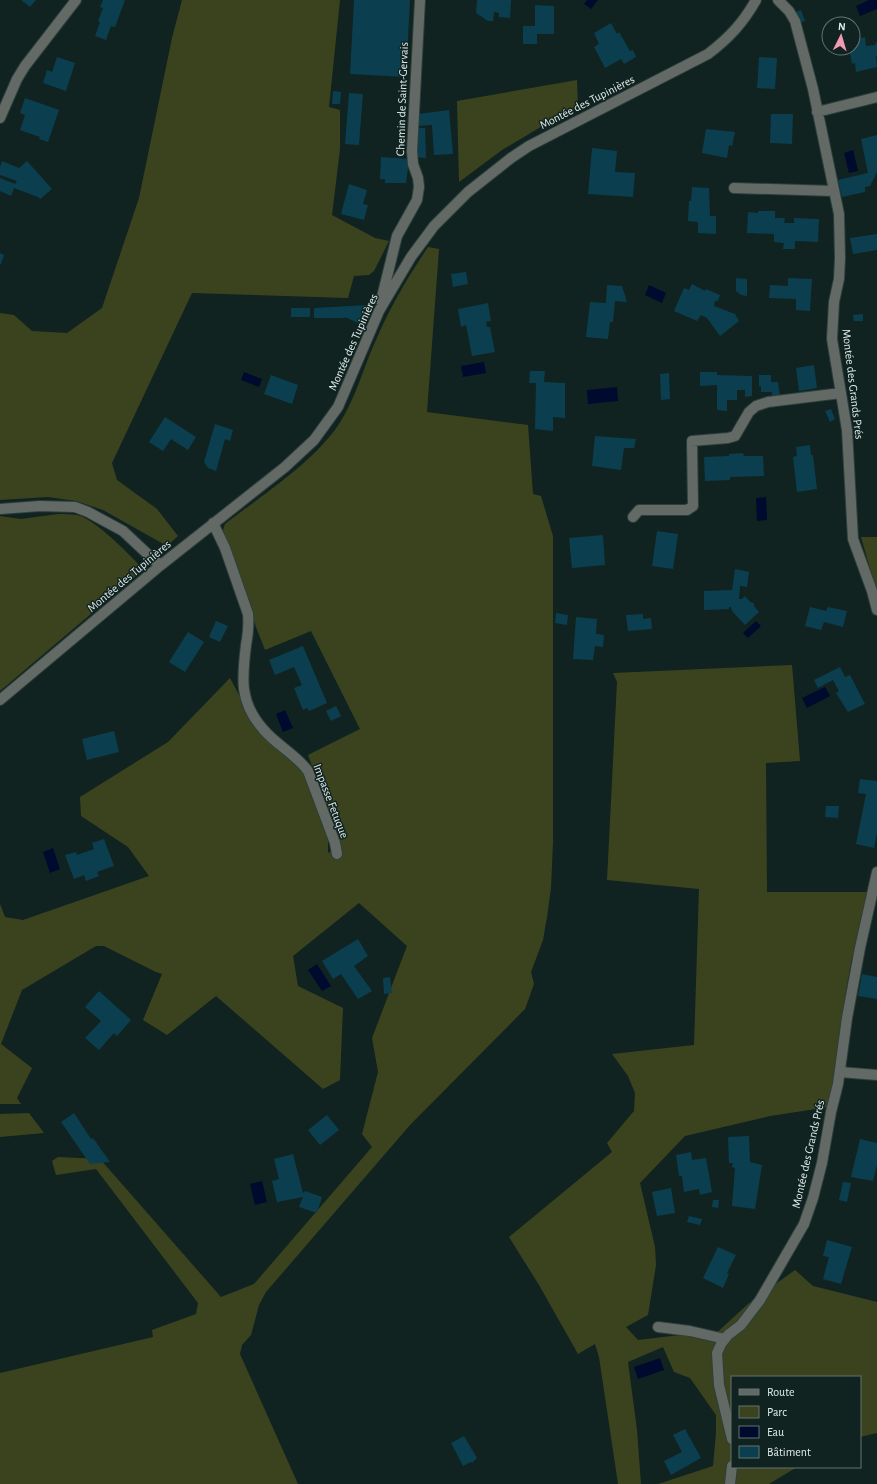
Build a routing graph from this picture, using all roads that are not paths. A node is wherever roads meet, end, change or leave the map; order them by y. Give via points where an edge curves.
1 (76, 0) edge
2 (420, 0) edge
3 (756, 0) edge
4 (778, 0) edge
5 (877, 97) edge
6 (817, 112) junction
7 (0, 118) edge
8 (734, 188) dead end
9 (834, 191) junction
10 (379, 311) junction
11 (841, 393) junction
12 (0, 509) edge
13 (633, 517) dead end
14 (213, 523) junction
15 (161, 565) junction
16 (877, 610) edge
17 (0, 700) edge
18 (337, 854) dead end
19 (877, 872) edge
20 (840, 1072) junction
21 (877, 1075) edge
22 (658, 1327) dead end
23 (725, 1339) junction
24 (731, 1435) edge
25 (732, 1468) edge
26 (730, 1484) edge

1 - 7 street via 25,66
2 - 10 street, Chemin de Saint-Gervais via 412,151 419,187 417,200 397,236
3 - 10 street, Montée des Tupinières via 737,29 708,54 529,146 488,175 434,226 411,257
4 - 6 street, Montée des Grands Prés via 795,21
5 - 6 street
6 - 9 street, Montée des Grands Prés
8 - 9 street
9 - 11 street, Montée des Grands Prés via 839,214 840,258 832,339
10 - 14 street, Montée des Tupinières via 348,386 328,423 302,453
11 - 13 street via 768,402 756,406 749,412 736,436 692,441 692,506 687,510 638,510
11 - 16 street, Montée des Grands Prés via 847,430 853,539
12 - 15 street via 75,507 123,531
14 - 15 street, Montée des Tupinières
14 - 18 street, Impasse Fetuque via 225,548 248,614 243,683 245,698 262,729 297,758 308,771
15 - 17 street, Montée des Tupinières
19 - 20 street, Montée des Grands Prés via 847,1018
20 - 21 street
20 - 23 street, Montée des Grands Prés via 822,1163 804,1224 760,1300 741,1325
22 - 23 street
23 - 24 street, Montée des Grands Prés via 717,1353 719,1385
25 - 26 street

